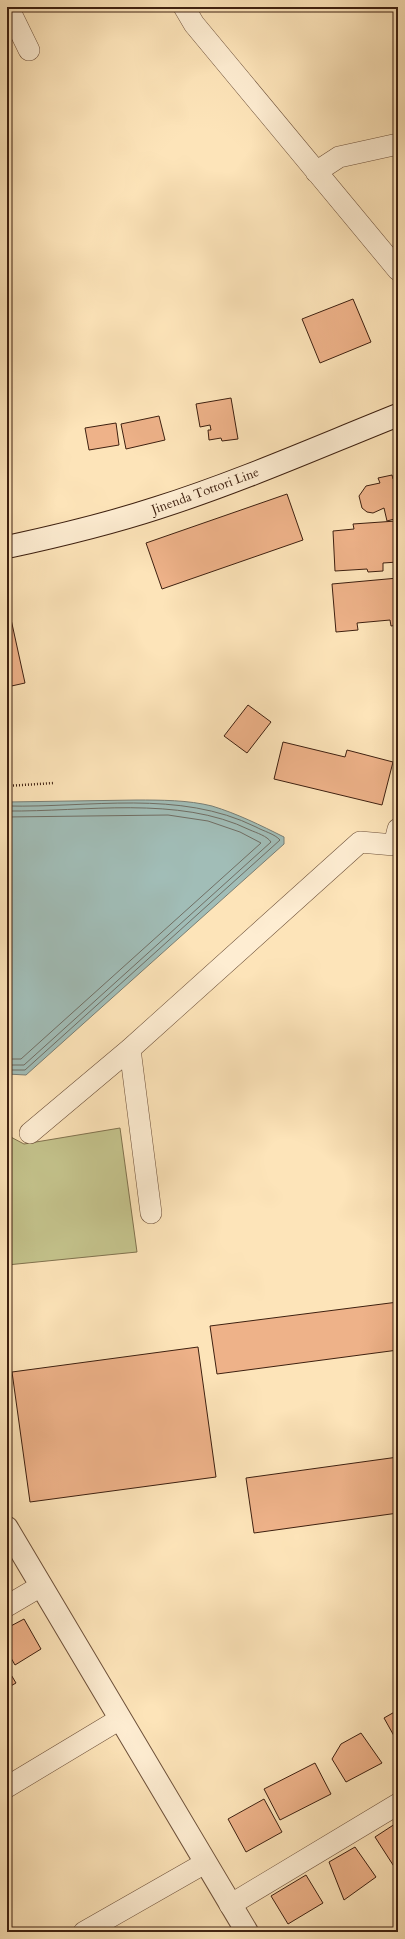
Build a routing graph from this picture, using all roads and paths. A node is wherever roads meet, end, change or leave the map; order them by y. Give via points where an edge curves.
1 (8, 7) edge
2 (184, 7) edge
3 (29, 50) dead end
4 (398, 144) edge
5 (316, 172) junction
6 (398, 270) edge
7 (398, 415) edge
8 (7, 546) edge
9 (54, 783) dead end
10 (7, 786) edge
11 (398, 829) edge
12 (130, 1049) junction
13 (30, 1133) dead end
14 (151, 1213) dead end
15 (7, 1528) edge
16 (41, 1586) junction
17 (7, 1606) edge
18 (120, 1720) junction
19 (7, 1787) edge
20 (398, 1804) edge
21 (205, 1863) junction
22 (230, 1905) junction
23 (84, 1932) edge
24 (247, 1932) edge

1 - 3 street
2 - 5 street via 194,24
4 - 5 street via 339,157
5 - 6 street
7 - 8 street, Jinenda Tottori Line via 158,508 63,535
9 - 10 path
11 - 12 street via 394,846 360,842
12 - 13 street
12 - 14 street
15 - 16 street
16 - 17 street
16 - 18 street
18 - 19 street
18 - 21 street
20 - 22 street
21 - 22 street
21 - 23 street
22 - 24 street

